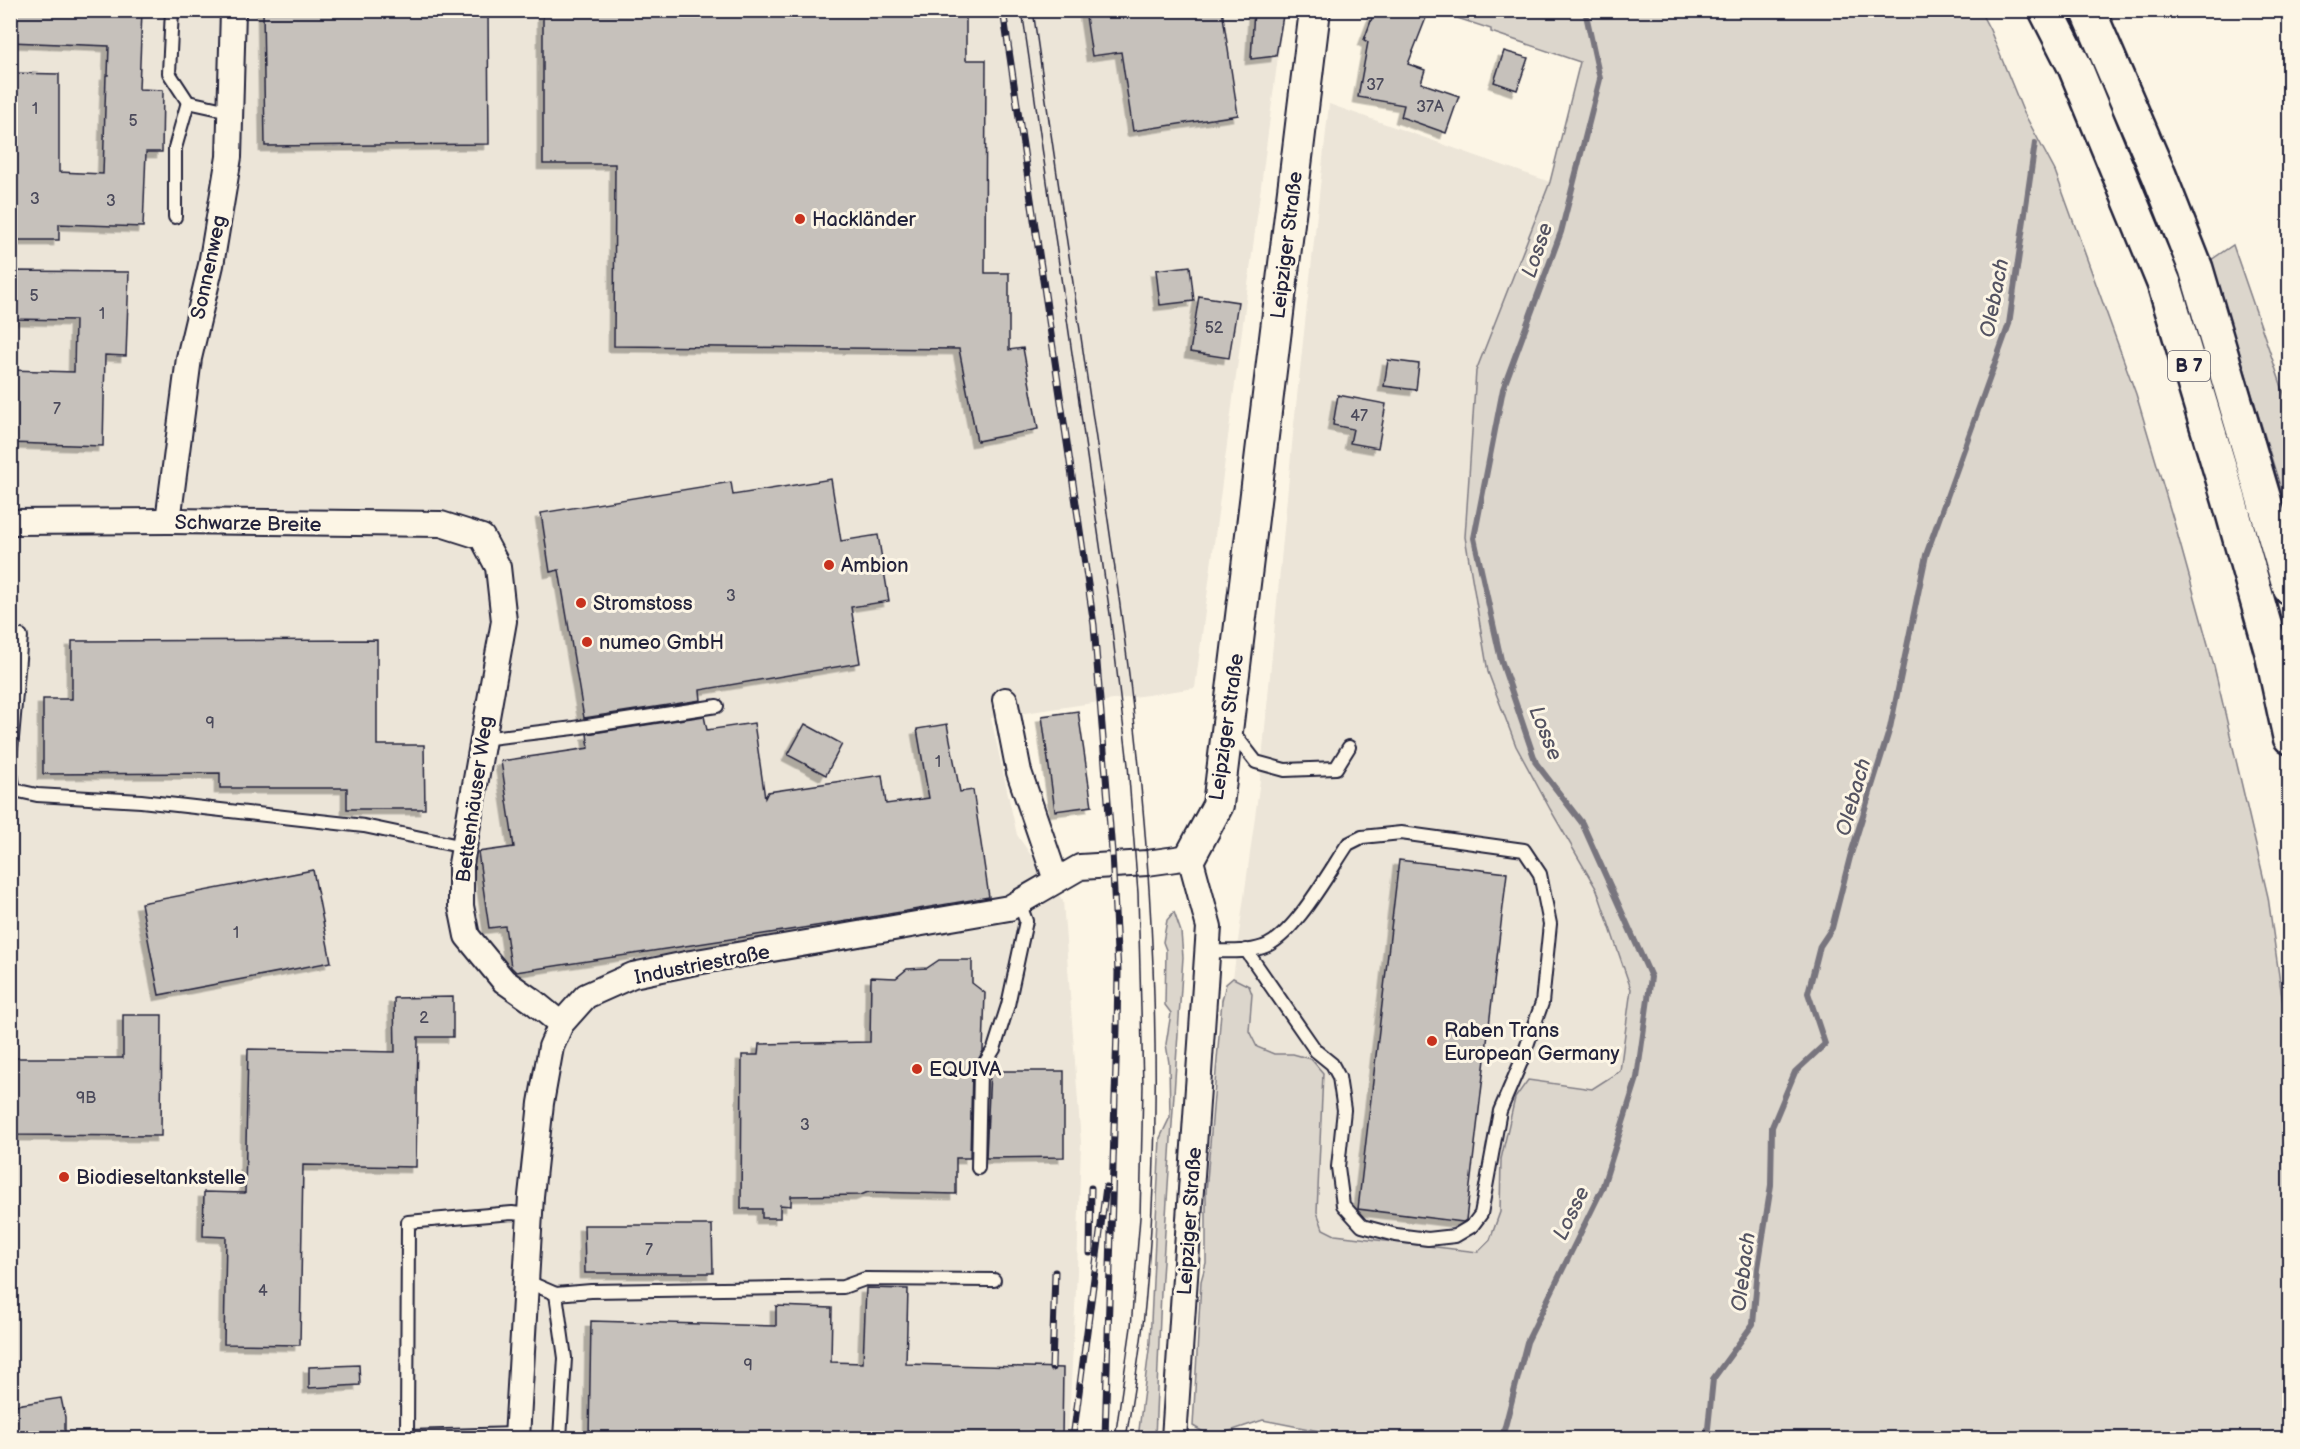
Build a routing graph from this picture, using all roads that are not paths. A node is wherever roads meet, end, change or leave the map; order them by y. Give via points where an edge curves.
1 (172, 10) edge
2 (232, 10) edge
3 (1315, 10) edge
4 (2046, 10) edge
5 (2088, 10) edge
6 (188, 102) junction
7 (220, 109) dead end
8 (175, 217) dead end
9 (168, 521) junction
10 (10, 522) edge
11 (482, 537) joint
12 (2289, 588) edge
13 (21, 636) dead end
14 (1005, 700) dead end
15 (717, 706) dead end
16 (1228, 725) junction
17 (2289, 737) edge
18 (482, 739) junction
19 (1349, 747) dead end
20 (10, 761) edge
21 (10, 770) edge
22 (464, 847) junction
23 (1190, 857) junction
24 (1056, 879) junction
25 (1019, 902) junction
26 (1246, 950) junction
27 (1208, 951) junction
28 (561, 1024) junction
29 (978, 1168) dead end
30 (530, 1215) junction
31 (994, 1280) dead end
32 (526, 1281) junction
33 (556, 1294) junction
34 (517, 1436) edge
35 (560, 1438) edge
36 (1174, 1438) edge

1 - 6 lane via 169,73
2 - 9 street, Sonnenweg via 229,157 211,265 189,358
3 - 16 street, Leipziger Straße
4 - 17 highway, B 7 via 2075,67 2163,283 2269,642
5 - 12 highway, B 7 via 2196,269
6 - 7 lane
6 - 8 lane via 175,148
9 - 10 street, Schwarze Breite
9 - 11 street, Schwarze Breite via 441,524
11 - 18 street, Bettenhäuser Weg via 498,567 504,621
13 - 20 lane
14 - 24 street via 1019,772
15 - 18 lane
16 - 19 lane via 1256,762 1285,770 1336,768
16 - 23 street, Leipziger Straße via 1218,805
18 - 22 street, Bettenhäuser Weg
21 - 22 lane via 14,790 37,795 141,801 364,826
22 - 28 street, Bettenhäuser Weg via 461,906 467,936 504,981
23 - 24 street, Industriestraße via 1080,867
23 - 27 street, Leipziger Straße via 1209,927
24 - 25 street, Industriestraße
25 - 28 street, Industriestraße via 1009,908 633,975 586,996
25 - 29 lane via 1026,921 1008,1005 994,1049 980,1071
26 - 26 lane via 1278,940 1294,924 1348,844 1362,837 1401,833 1524,850 1539,874 1550,924 1542,1003 1500,1111 1481,1214 1472,1226 1455,1236 1428,1239 1396,1235 1362,1226 1343,1205 1338,1167 1344,1110 1339,1077 1332,1064 1316,1051
26 - 27 lane
27 - 36 street, Leipziger Straße
28 - 30 street, Industriestraße via 551,1047 541,1103
30 - 32 street, Industriestraße
30 - 34 lane via 512,1213 408,1222 407,1437
31 - 33 lane via 865,1279 843,1287
32 - 33 lane
32 - 34 street, Industriestraße
33 - 35 lane via 565,1358

